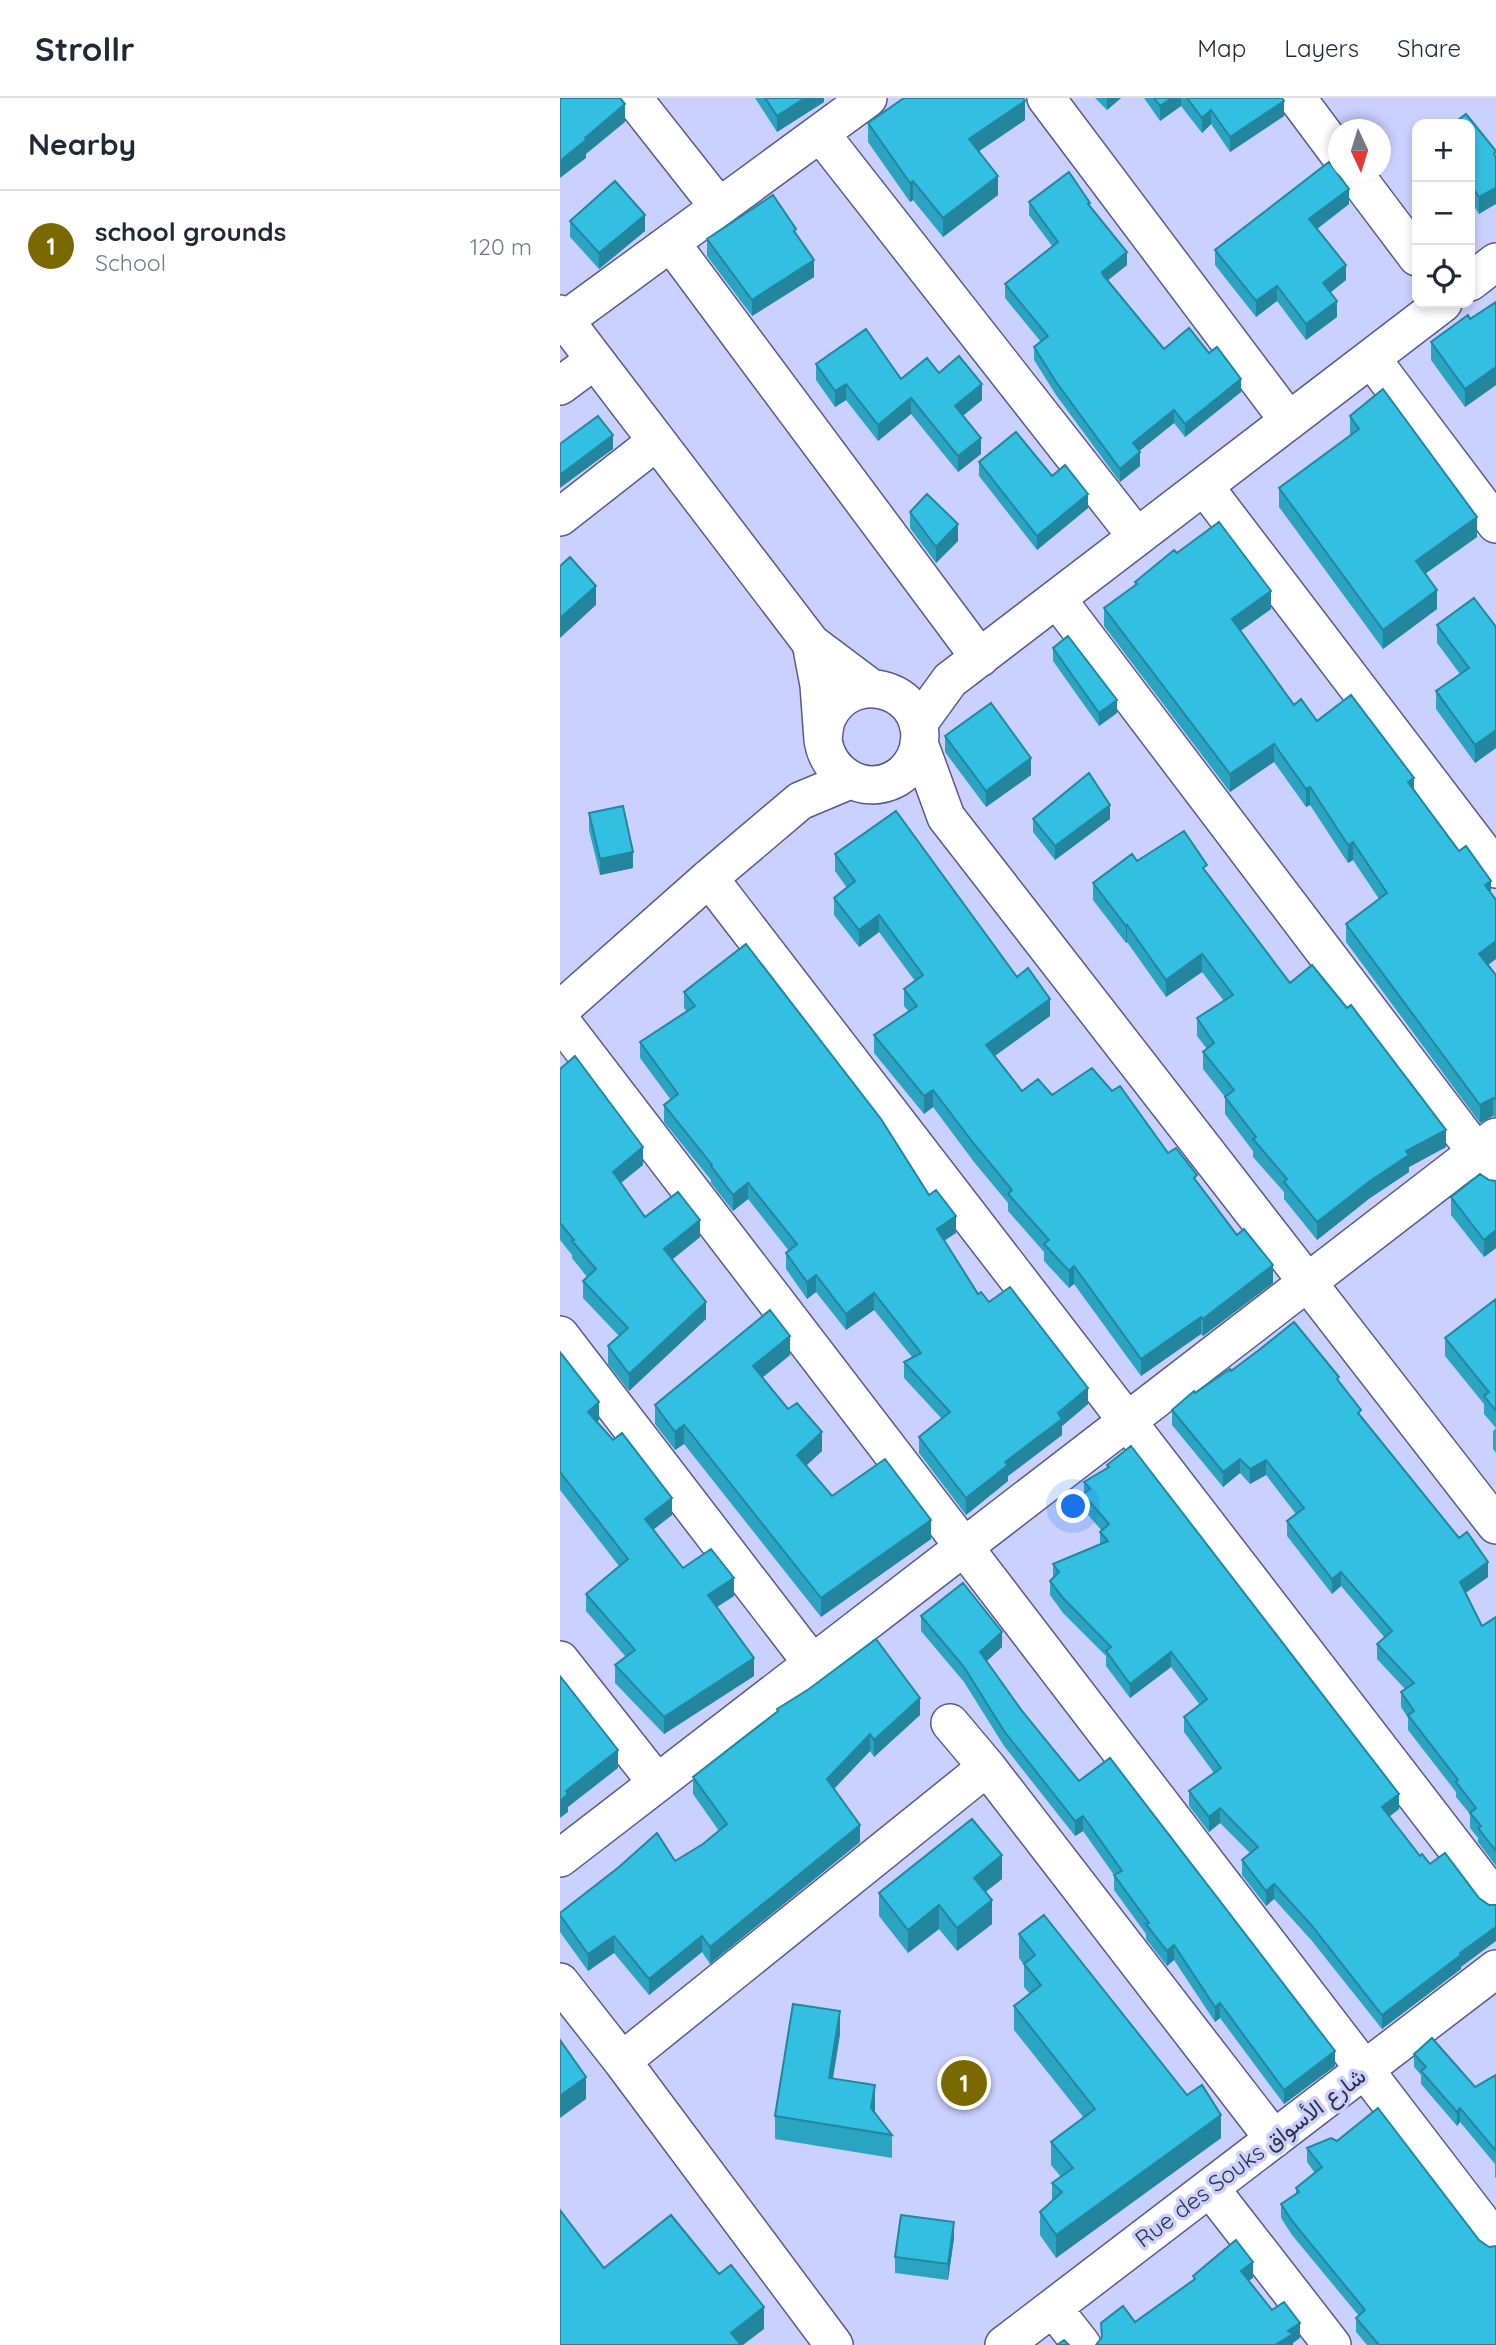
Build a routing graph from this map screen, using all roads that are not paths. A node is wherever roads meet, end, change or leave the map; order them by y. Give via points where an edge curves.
1 (633, 98) edge
2 (1046, 98) edge
3 (1297, 98) edge
4 (861, 100) edge
5 (820, 133) junction
6 (1328, 139) edge
7 (1361, 182) edge
8 (719, 207) junction
9 (671, 243) junction
10 (1412, 250) edge
11 (1496, 262) edge
12 (1475, 278) edge
13 (1436, 308) edge
14 (562, 317) edge
15 (1371, 358) junction
16 (595, 360) junction
17 (560, 386) edge
18 (1289, 421) junction
19 (657, 441) junction
20 (1204, 486) junction
21 (560, 517) edge
22 (1496, 524) edge
23 (1137, 537) junction
24 (1057, 599) junction
25 (811, 643) junction
26 (980, 658) junction
27 (902, 713) junction
28 (844, 765) junction
29 (946, 817) junction
30 (1496, 869) edge
31 (709, 878) junction
32 (560, 1010) edge
33 (560, 1020) edge
34 (1490, 1156) edge
35 (1307, 1282) junction
36 (560, 1335) edge
37 (1128, 1420) junction
38 (1496, 1525) edge
39 (964, 1547) junction
40 (560, 1660) edge
41 (812, 1663) junction
42 (950, 1723) dead end
43 (987, 1767) junction
44 (657, 1783) junction
45 (560, 1858) edge
46 (1496, 1900) edge
47 (1496, 1969) edge
48 (560, 1982) edge
49 (622, 2060) junction
50 (1365, 2070) junction
51 (1274, 2139) junction
52 (1210, 2188) junction
53 (1496, 2241) edge
54 (1053, 2308) junction
55 (834, 2345) edge
56 (1004, 2345) edge
57 (1082, 2345) edge
58 (1332, 2345) edge

1 - 8 street
2 - 18 street
3 - 6 street
4 - 5 street
5 - 8 street
5 - 23 street
7 - 10 street
8 - 9 street
9 - 14 street
9 - 26 street
11 - 12 street
13 - 15 street
14 - 16 street
15 - 18 street
15 - 22 street
16 - 17 street
16 - 19 street
18 - 20 street
19 - 21 street
19 - 25 street
20 - 23 street
20 - 30 street
23 - 24 street
24 - 26 street
24 - 34 street
25 - 27 street
25 - 28 street
26 - 27 street
27 - 28 street via 916,755 900,776 889,782
27 - 28 street via 852,692 836,704 826,720
27 - 29 street
28 - 29 street
28 - 31 street
29 - 35 street
31 - 32 street
31 - 37 street
33 - 39 street
34 - 35 street
35 - 37 street
35 - 38 street
36 - 41 street
37 - 39 street
37 - 46 street
39 - 41 street
39 - 50 street
40 - 44 street
41 - 44 street
42 - 43 street
43 - 49 street
43 - 51 street
44 - 45 street
47 - 50 street, Rue des Souks شارع الأسواق
48 - 49 street
49 - 55 street
50 - 51 street, Rue des Souks شارع الأسواق
50 - 53 street
51 - 52 street, Rue des Souks شارع الأسواق
52 - 54 street, Rue des Souks شارع الأسواق
52 - 58 street
54 - 56 street, Rue des Souks شارع الأسواق
54 - 57 street

